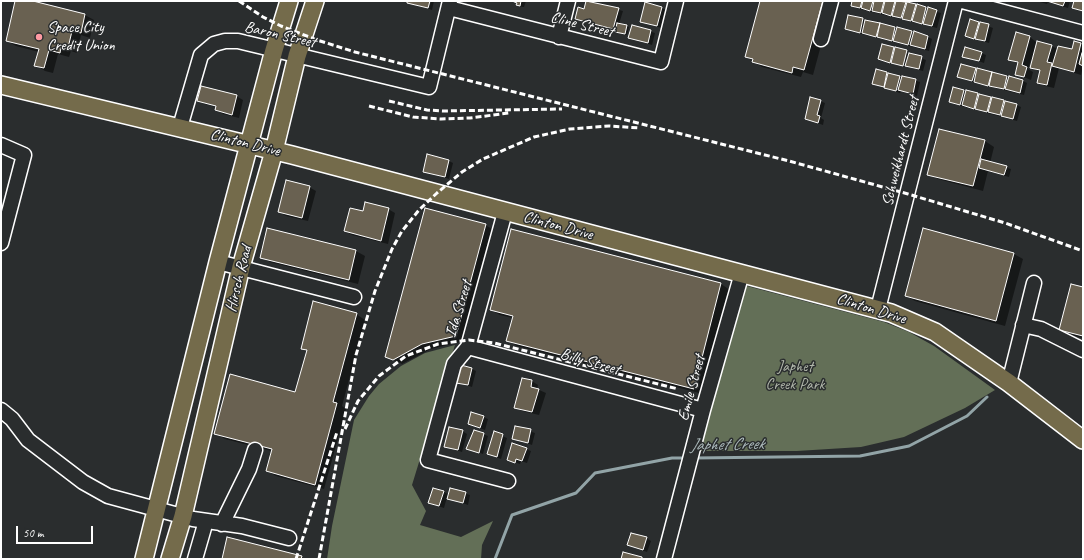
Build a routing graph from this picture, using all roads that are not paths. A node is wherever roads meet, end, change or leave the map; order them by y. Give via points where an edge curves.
1 (289, 1) edge
2 (315, 1) edge
3 (568, 1) edge
4 (676, 1) edge
5 (831, 1) edge
6 (956, 1) edge
7 (962, 1) edge
8 (449, 5) edge
9 (1083, 33) edge
10 (559, 37) junction
11 (821, 39) dead end
12 (274, 50) junction
13 (297, 56) junction
14 (1, 85) edge
15 (180, 127) junction
16 (250, 144) junction
17 (1, 145) edge
18 (274, 150) junction
19 (505, 212) junction
20 (2, 240) edge
21 (218, 262) junction
22 (240, 268) junction
23 (742, 273) junction
24 (1034, 283) dead end
25 (354, 297) dead end
26 (878, 309) junction
27 (1023, 325) junction
28 (468, 347) junction
29 (1083, 350) edge
30 (1009, 383) junction
31 (1, 410) edge
32 (702, 415) junction
33 (1081, 435) edge
34 (254, 450) dead end
35 (508, 481) dead end
36 (157, 509) junction
37 (183, 516) junction
38 (206, 521) junction
39 (222, 524) junction
40 (289, 538) dead end
41 (144, 559) edge
42 (170, 559) edge
43 (195, 559) edge
44 (664, 559) edge

1 - 12 main road, Hirsch Road
2 - 13 main road, Hirsch Road
3 - 10 street
4 - 10 street, Cline Street via 660,62
5 - 11 street
6 - 26 street, Schweikhardt Street
7 - 9 street
8 - 10 street, Cline Street
8 - 13 street, Baron Street via 429,86
12 - 13 street, Baron Street
12 - 15 street, Baron Street via 238,41 225,41 207,48 201,55
12 - 16 main road, Hirsch Road
13 - 18 main road, Hirsch Road
14 - 15 main road, Clinton Drive
15 - 16 main road, Clinton Drive
16 - 18 main road, Clinton Drive
16 - 21 main road, Hirsch Road
17 - 20 street via 24,155
18 - 19 main road, Clinton Drive
18 - 22 main road, Hirsch Road
19 - 23 main road, Clinton Drive
19 - 28 street, Ida Street
21 - 22 street
21 - 36 main road, Hirsch Road
22 - 25 street
22 - 37 main road, Hirsch Road
23 - 26 main road, Clinton Drive
23 - 32 street, Emile Street
24 - 27 street
26 - 30 main road, Clinton Drive via 935,332
27 - 29 street via 1041,330
27 - 30 street
28 - 32 street, Billy Street
28 - 35 street, Ida Street via 454,364 428,460
30 - 33 main road, Clinton Drive
31 - 36 street via 12,419 28,440 83,482 108,496
32 - 44 street, Emile Street
34 - 39 street via 249,469
36 - 37 street
36 - 41 main road, Hirsch Road
37 - 38 street
37 - 42 main road, Hirsch Road
38 - 39 street
38 - 43 street
39 - 40 street via 242,526

